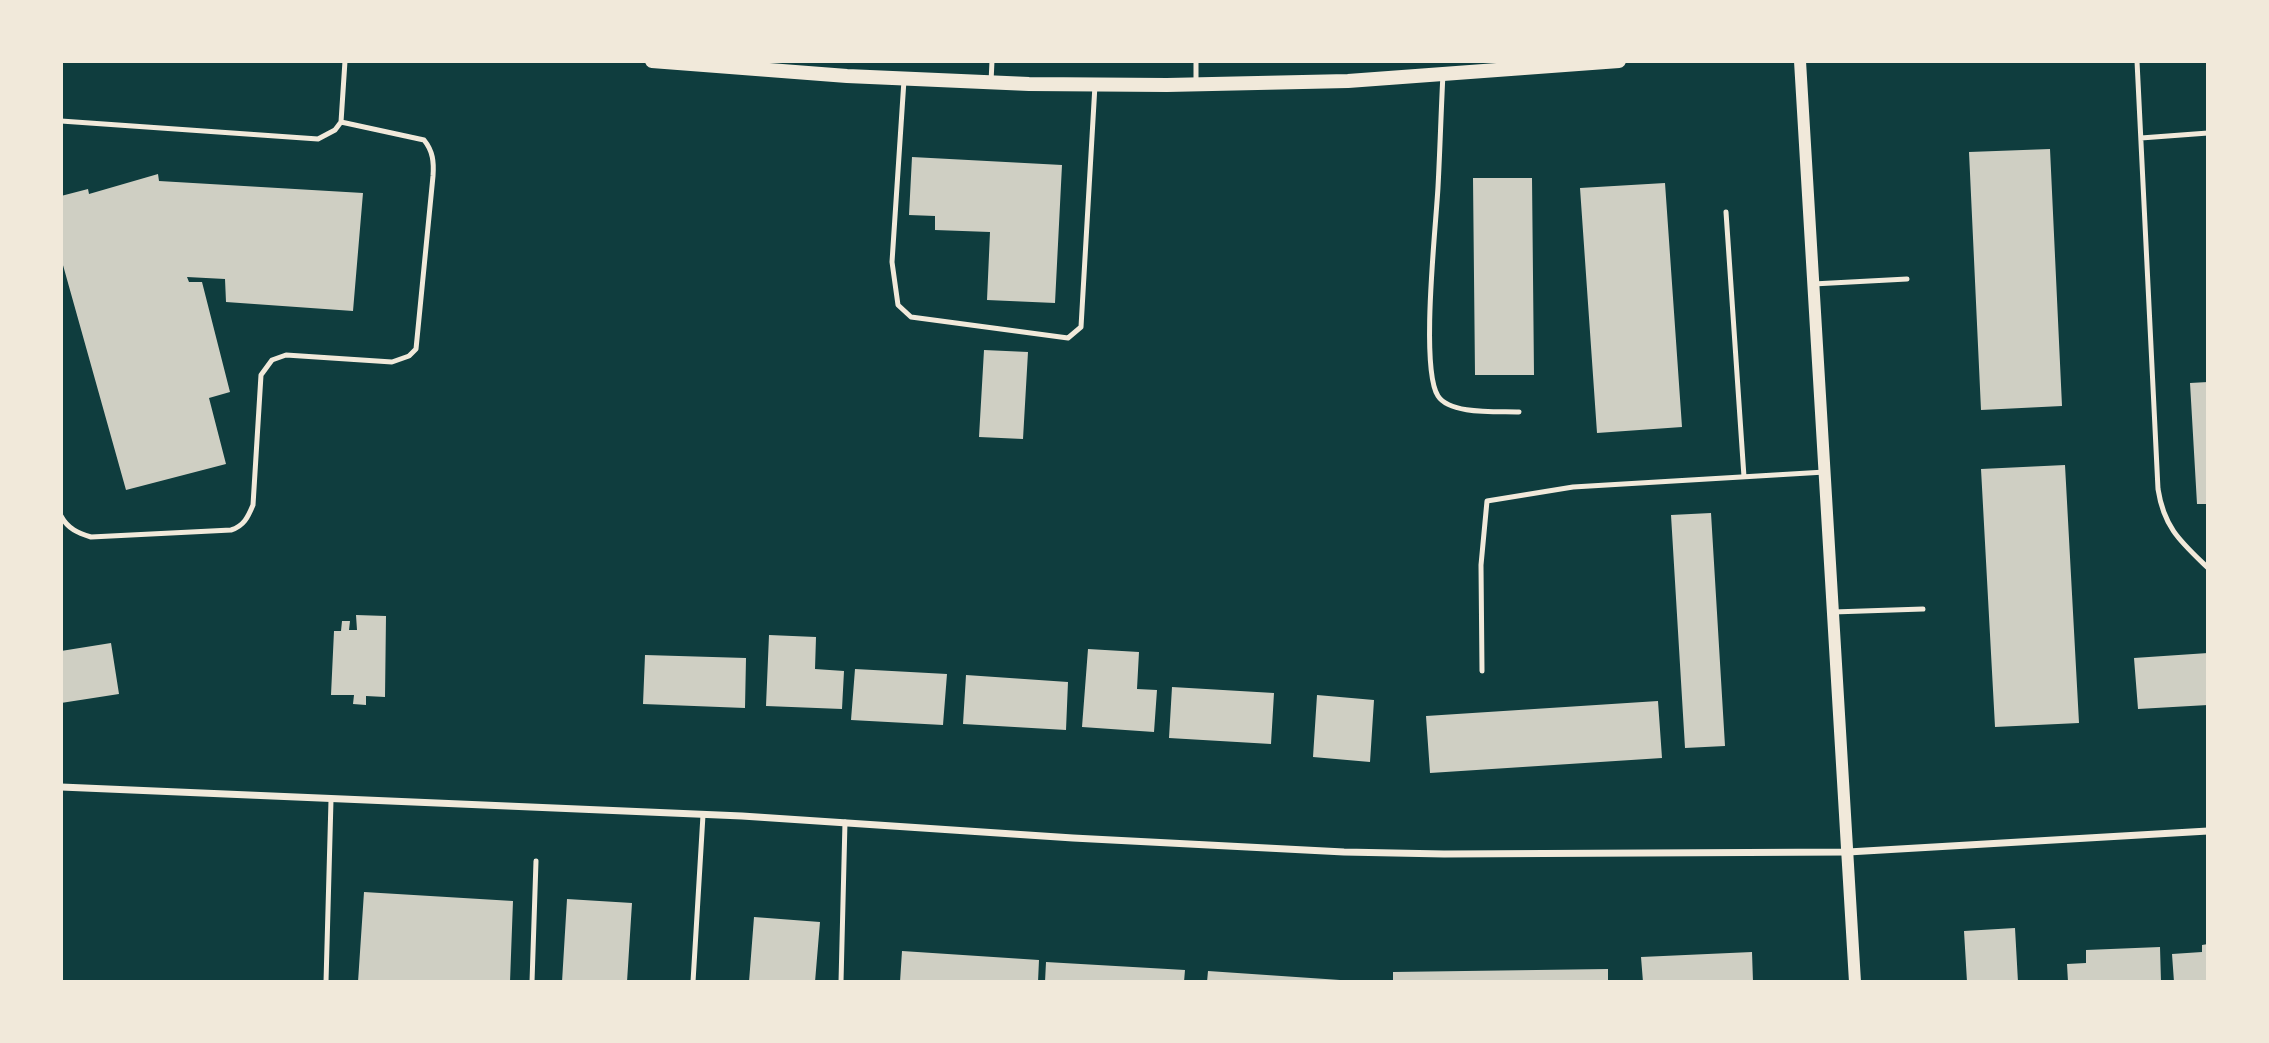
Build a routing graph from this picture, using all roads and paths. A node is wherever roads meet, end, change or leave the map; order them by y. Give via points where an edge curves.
1 (345, 61) edge
2 (652, 61) edge
3 (992, 61) edge
4 (1196, 61) edge
5 (1619, 61) edge
6 (1800, 61) edge
7 (2137, 61) edge
8 (1566, 63) edge
9 (1443, 74) junction
10 (904, 78) junction
11 (991, 82) junction
12 (1095, 85) junction
13 (1196, 85) junction
14 (61, 121) edge
15 (341, 122) junction
16 (2208, 134) edge
17 (2141, 138) junction
18 (1726, 212) dead end
19 (1907, 279) dead end
20 (1814, 284) junction
21 (1519, 412) dead end
22 (1825, 472) junction
23 (1744, 477) junction
24 (61, 516) edge
25 (2208, 568) edge
26 (1923, 609) dead end
27 (1833, 612) junction
28 (1482, 671) dead end
29 (61, 787) edge
30 (331, 800) junction
31 (703, 815) junction
32 (845, 821) junction
33 (2208, 831) edge
34 (1848, 852) junction
35 (536, 861) dead end
36 (326, 982) edge
37 (532, 982) edge
38 (693, 982) edge
39 (841, 982) edge
40 (1855, 982) edge

1 - 15 lane
2 - 10 main road
3 - 11 lane
4 - 13 lane
5 - 8 main road
6 - 20 street
7 - 17 lane
8 - 9 main road
9 - 13 main road via 1348,82
9 - 21 lane via 1430,377 1438,397 1455,408
10 - 11 main road
10 - 12 lane via 892,262 898,304 911,317 1068,338 1081,327
11 - 12 main road
12 - 13 main road
14 - 15 lane via 318,139
15 - 24 lane via 424,140 430,147 433,169 416,349 392,362 286,355 272,360 261,375 253,505 239,527 91,537 75,532
16 - 17 lane
17 - 25 lane via 2161,503 2177,538
18 - 23 lane
19 - 20 lane
20 - 22 street
22 - 23 lane
22 - 27 street
23 - 28 lane via 1573,487 1487,501 1481,565
26 - 27 lane
27 - 34 street
29 - 30 street
30 - 31 street
30 - 36 lane
31 - 32 street
31 - 38 lane
32 - 34 street via 1344,852
32 - 39 lane
33 - 34 street
34 - 40 street
35 - 37 lane

